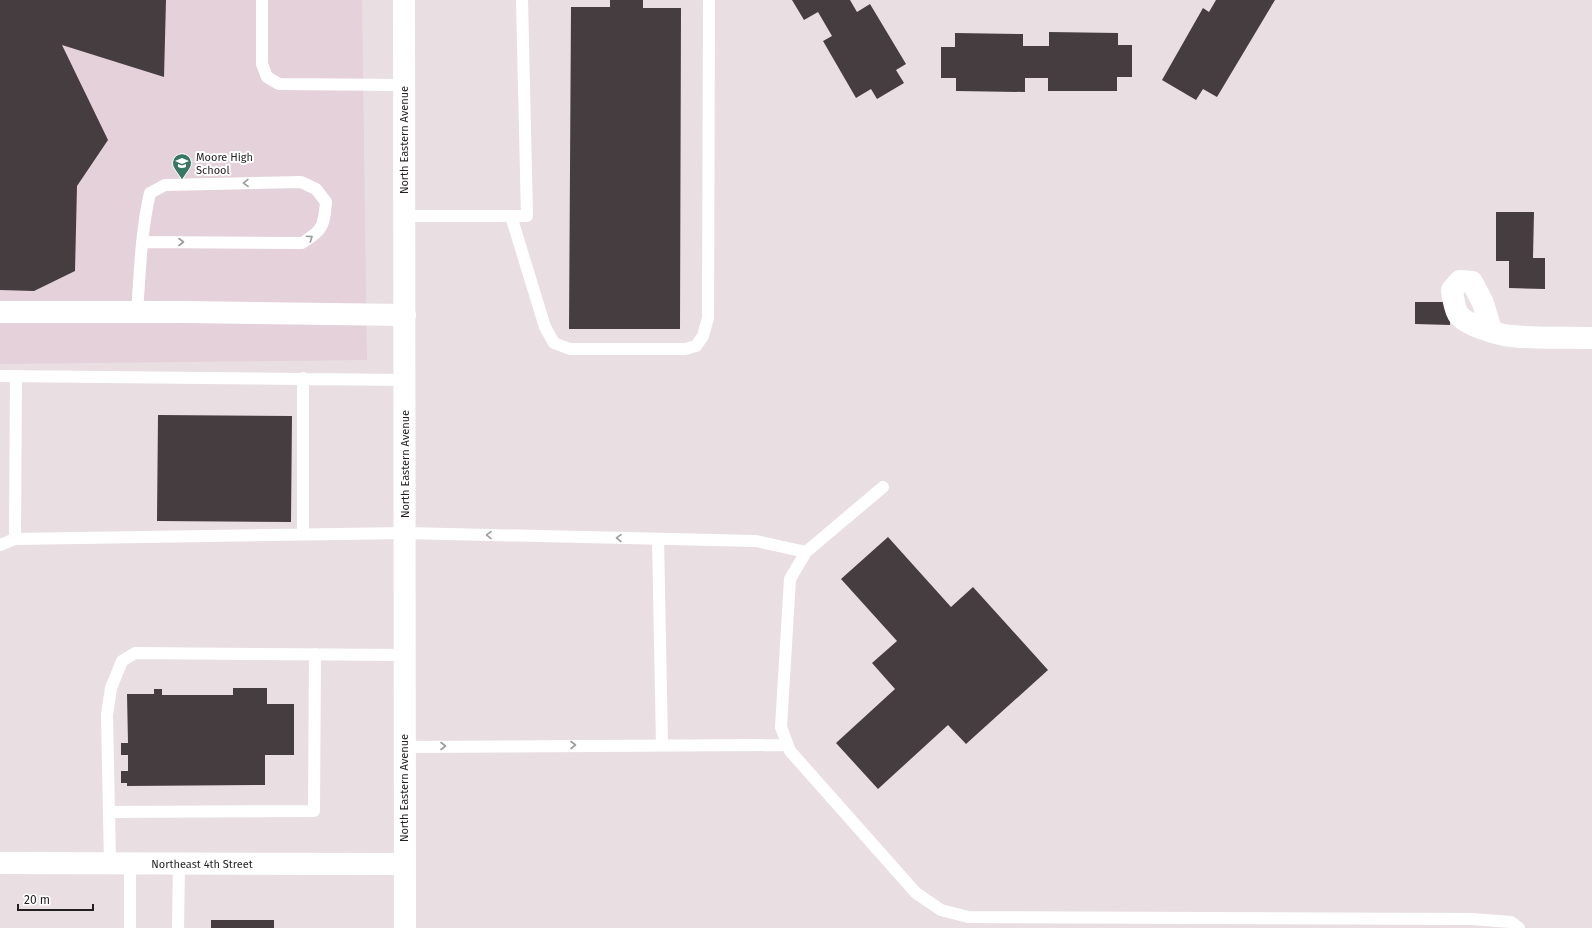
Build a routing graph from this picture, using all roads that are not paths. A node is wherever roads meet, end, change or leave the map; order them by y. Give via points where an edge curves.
1 (262, 0) edge
2 (404, 0) edge
3 (522, 0) edge
4 (709, 0) edge
5 (404, 85) junction
6 (404, 216) junction
7 (511, 216) junction
8 (142, 242) junction
9 (0, 312) edge
10 (137, 312) junction
11 (405, 315) junction
12 (1491, 330) dead end
13 (1592, 338) edge
14 (0, 376) edge
15 (16, 376) junction
16 (303, 378) junction
17 (405, 380) junction
18 (883, 487) dead end
19 (405, 533) junction
20 (303, 534) junction
21 (15, 538) junction
22 (658, 538) junction
23 (0, 545) edge
24 (806, 552) junction
25 (315, 654) junction
26 (405, 654) junction
27 (662, 745) junction
28 (787, 745) junction
29 (404, 747) junction
30 (109, 812) junction
31 (0, 863) edge
32 (120, 864) junction
33 (179, 864) junction
34 (404, 864) junction
35 (130, 928) edge
36 (178, 928) edge
37 (405, 928) edge
38 (1519, 928) edge

1 - 5 lane via 262,64 267,77 279,84
2 - 5 main road, North Eastern Avenue
3 - 7 lane via 527,216
4 - 7 lane via 708,318 703,336 696,346 685,349 570,349 554,343 545,327
5 - 6 main road, North Eastern Avenue
6 - 7 lane
6 - 11 main road, North Eastern Avenue
8 -> 8 lane via 302,243 315,235 325,223 326,202 316,189 302,182 165,185 150,193
8 - 10 lane
9 - 10 main road
10 - 11 main road
11 - 17 main road, North Eastern Avenue
12 - 13 main road via 1510,336
14 - 15 lane
15 - 16 lane
15 - 21 lane
16 - 17 lane
16 - 20 lane
17 - 19 main road, North Eastern Avenue
18 - 24 lane
19 - 20 lane
22 -> 19 lane
19 - 26 main road, North Eastern Avenue
20 - 21 lane
21 - 23 lane
22 - 24 lane via 756,541
22 - 27 lane
24 - 28 lane via 790,579 782,727
25 - 26 lane
25 - 30 lane via 135,653 122,661 111,688 107,715
25 - 30 lane via 314,811
26 - 29 main road, North Eastern Avenue
27 - 28 lane
29 -> 27 lane
28 - 38 lane via 916,893 941,910 968,917 1472,919 1511,922
29 - 34 main road, North Eastern Avenue
30 - 32 lane
31 - 32 main road, Northeast 4th Street
32 - 33 main road, Northeast 4th Street
32 - 35 lane
33 - 34 main road, Northeast 4th Street
33 - 36 lane
34 - 37 main road, North Eastern Avenue

